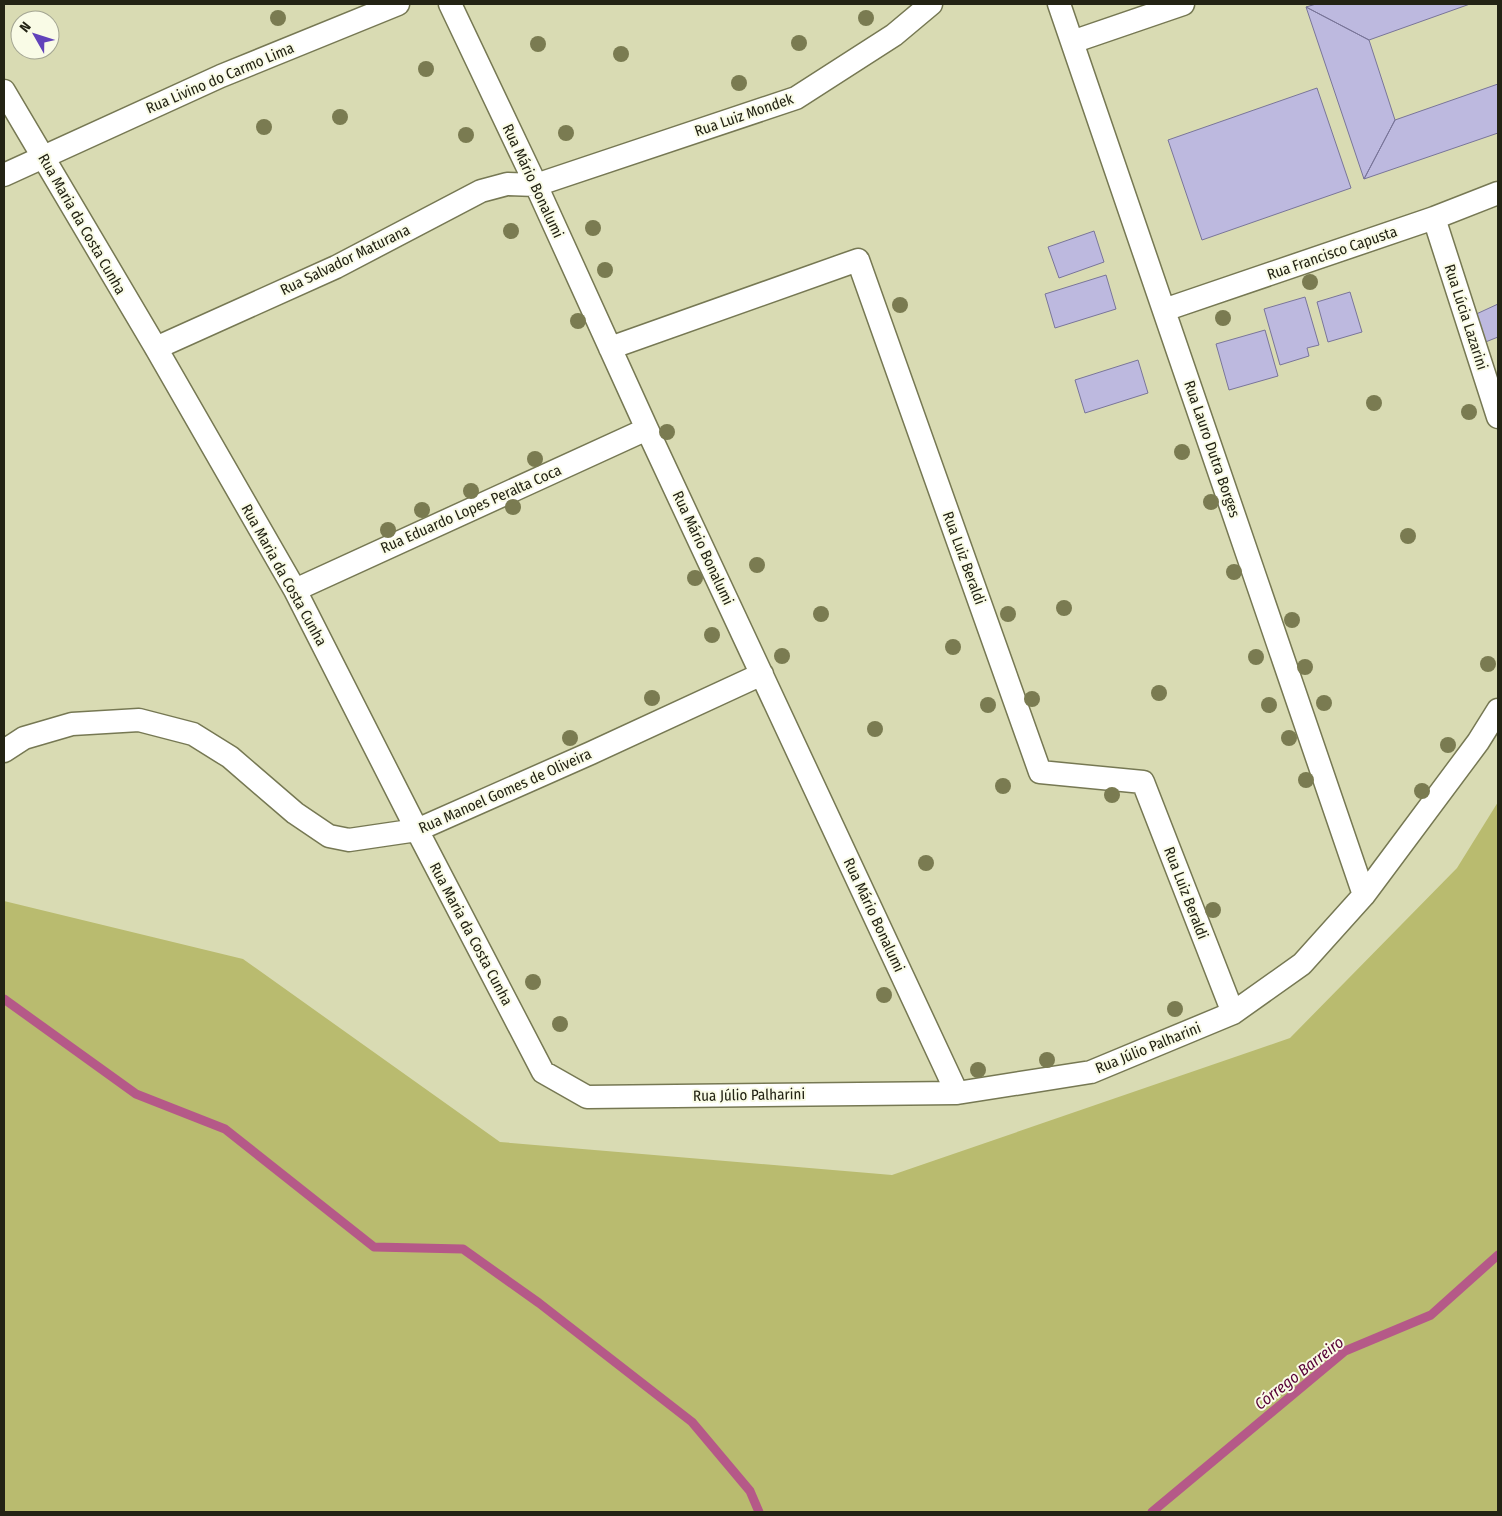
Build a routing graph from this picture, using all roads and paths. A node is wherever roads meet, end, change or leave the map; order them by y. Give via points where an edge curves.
1 (398, 4) edge
2 (450, 4) edge
3 (931, 4) edge
4 (1059, 4) edge
5 (1183, 4) edge
6 (1072, 42) junction
7 (4, 91) edge
8 (43, 157) junction
9 (4, 175) edge
10 (536, 185) junction
11 (1498, 193) edge
12 (1434, 218) junction
13 (1164, 310) junction
14 (156, 348) junction
15 (610, 348) junction
16 (1498, 416) edge
17 (648, 429) junction
18 (294, 590) junction
19 (762, 674) junction
20 (1498, 710) edge
21 (4, 751) edge
22 (417, 830) junction
23 (1364, 895) junction
24 (1232, 1014) junction
25 (543, 1072) joint
26 (957, 1093) junction

1 - 8 street, Rua Livino do Carmo Lima via 222,76
2 - 10 street, Rua Mário Bonalumi
3 - 10 street, Rua Luiz Mondek via 894,35 796,98
4 - 6 street, Rua Lauro Dutra Borges
5 - 6 street
6 - 13 street, Rua Lauro Dutra Borges
7 - 8 street, Rua Maria da Costa Cunha
8 - 9 street, Rua Livino do Carmo Lima
8 - 14 street, Rua Maria da Costa Cunha
10 - 14 street, Rua Salvador Maturana via 507,184 480,191 336,267
10 - 15 street, Rua Mário Bonalumi
11 - 12 street, Rua Francisco Capusta
12 - 13 street, Rua Francisco Capusta
12 - 16 street, Rua Lúcia Lazarini
13 - 23 street, Rua Lauro Dutra Borges
14 - 18 street, Rua Maria da Costa Cunha
15 - 17 street, Rua Mário Bonalumi
15 - 24 street, Rua Luiz Beraldi via 858,260 1040,772 1143,782
17 - 18 street, Rua Eduardo Lopes Peralta Coca
17 - 19 street, Rua Mário Bonalumi
18 - 22 street, Rua Maria da Costa Cunha
19 - 22 street, Rua Manoel Gomes de Oliveira
19 - 26 street, Rua Mário Bonalumi
20 - 23 street, Rua Júlio Palharini via 1478,742
21 - 22 street, Rua Manoel Gomes de Oliveira via 24,738 72,724 139,720 192,734 230,757 295,813 329,836 349,840
22 - 25 street, Rua Maria da Costa Cunha
23 - 24 street, Rua Júlio Palharini via 1302,964
24 - 26 street, Rua Júlio Palharini via 1091,1072
25 - 26 street, Rua Júlio Palharini via 587,1097

